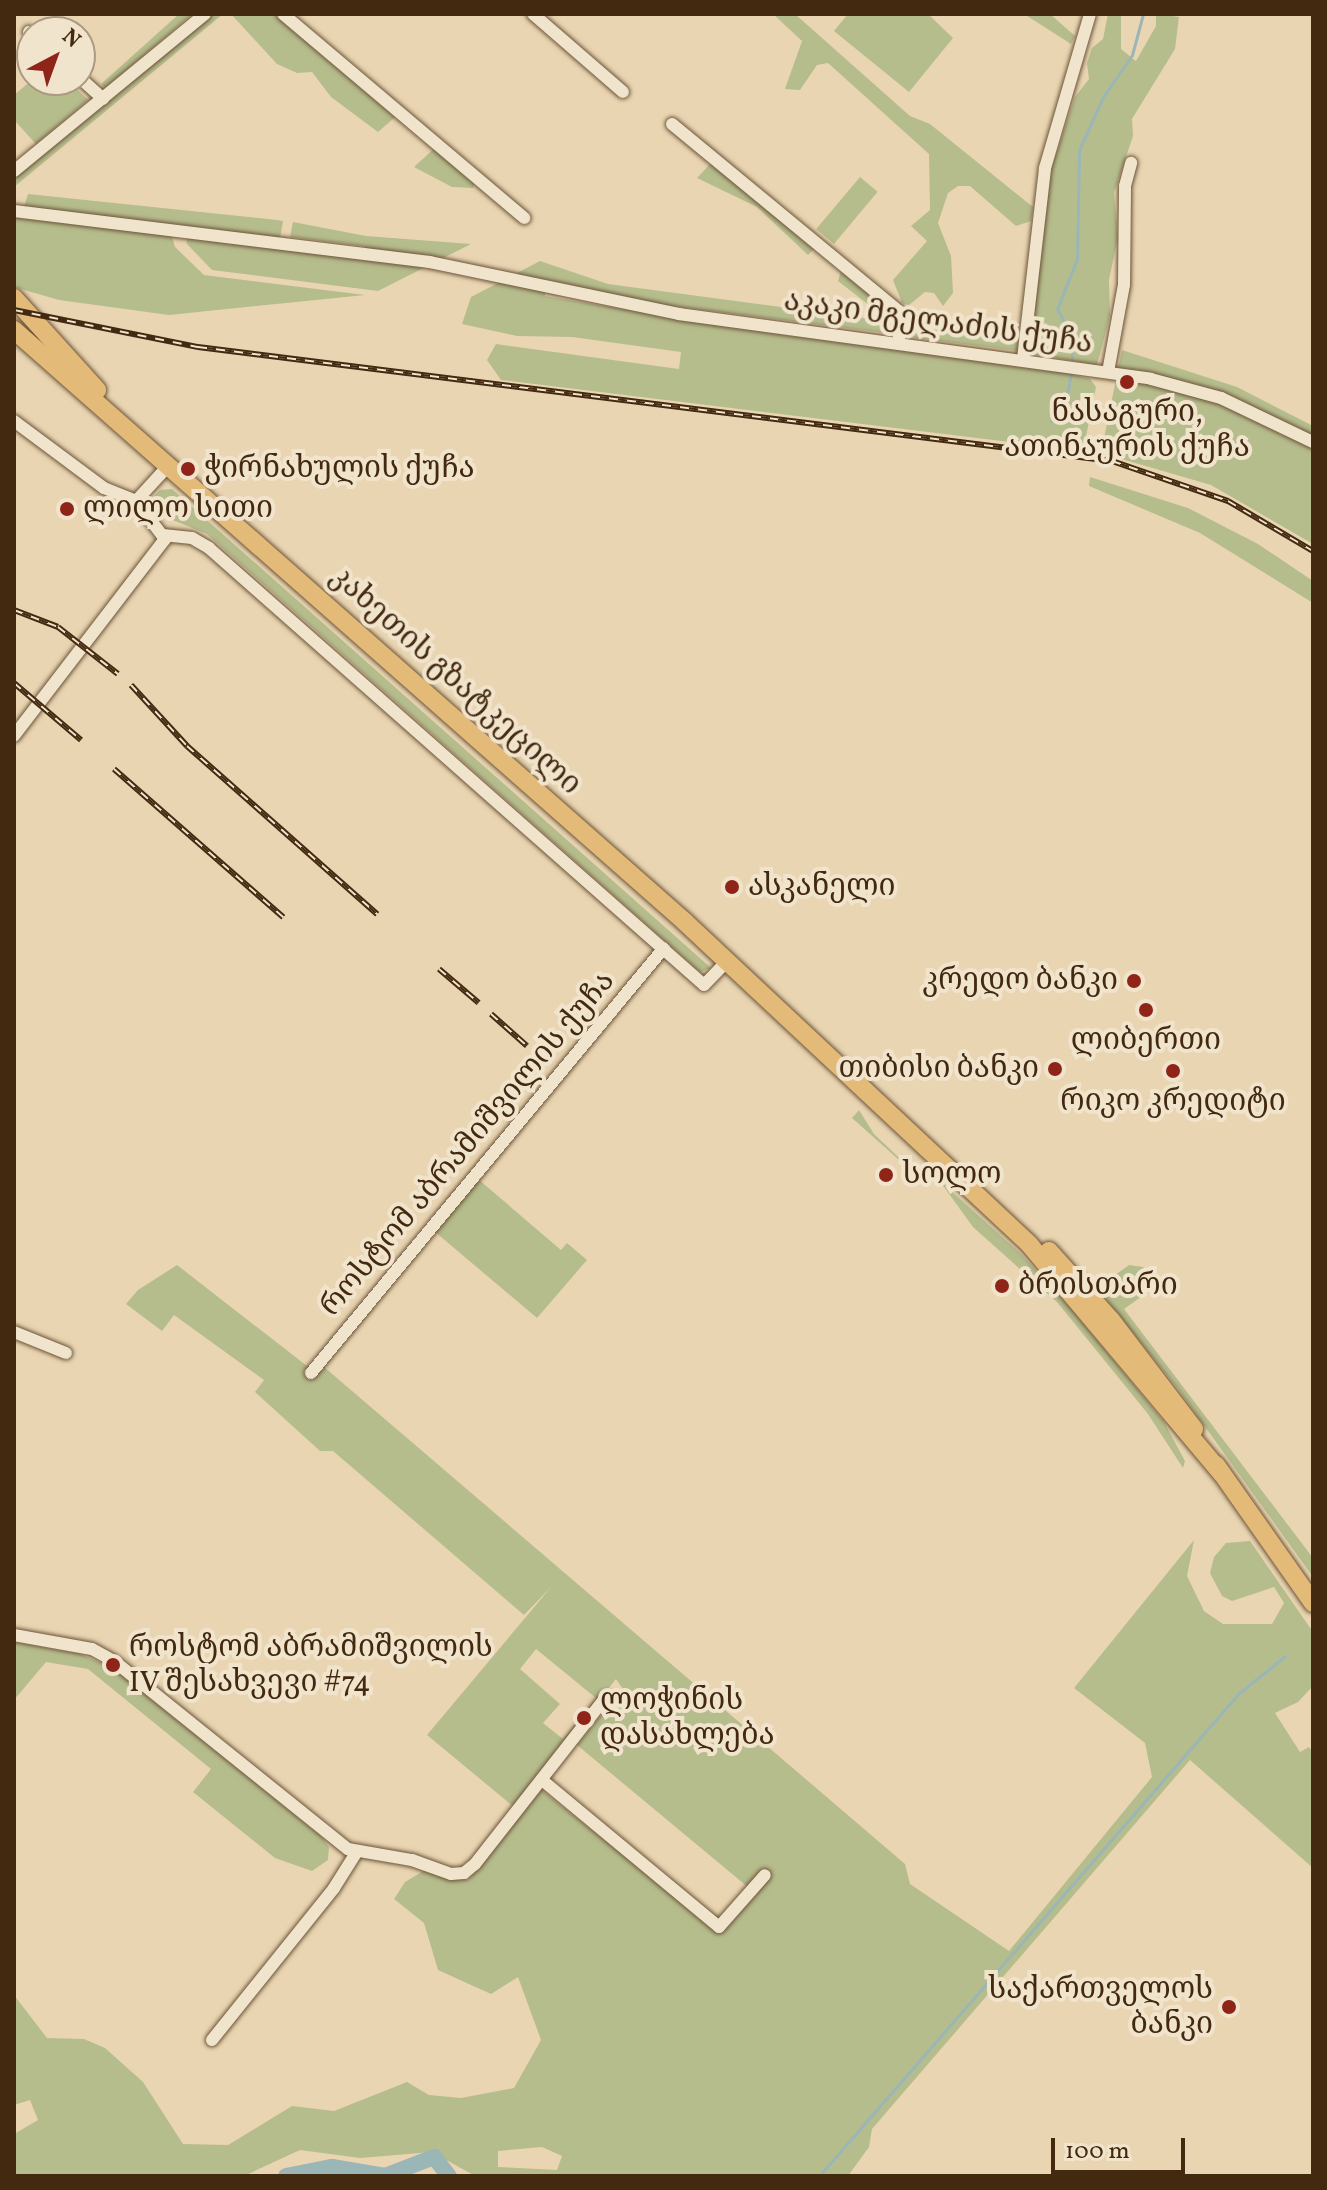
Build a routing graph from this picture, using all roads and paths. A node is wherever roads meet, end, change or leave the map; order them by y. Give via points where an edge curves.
1 (205, 14) edge
2 (283, 14) edge
3 (533, 14) edge
4 (1090, 14) edge
5 (623, 92) dead end
6 (96, 93) edge
7 (103, 99) junction
8 (672, 124) dead end
9 (1131, 163) dead end
10 (14, 171) edge
11 (14, 211) edge
12 (524, 218) dead end
13 (14, 298) edge
14 (14, 330) edge
15 (899, 342) junction
16 (1023, 359) junction
17 (1108, 372) junction
18 (14, 421) edge
19 (136, 434) junction
20 (1313, 442) edge
21 (169, 465) junction
22 (136, 501) junction
23 (163, 535) junction
24 (14, 736) edge
25 (664, 948) junction
26 (732, 965) junction
27 (14, 1332) edge
28 (66, 1353) dead end
29 (311, 1373) dead end
30 (1313, 1603) edge
31 (14, 1635) edge
32 (606, 1697) dead end
33 (542, 1780) junction
34 (356, 1853) junction
35 (765, 1875) dead end
36 (212, 2040) dead end

1 - 7 street
2 - 12 street
3 - 5 street
4 - 16 street via 1045,168
6 - 7 street
7 - 10 street
8 - 15 street via 899,311
9 - 17 street via 1125,186 1124,285
11 - 15 street, აკაკი მგელაძის ქუჩა via 430,262 679,314
13 - 19 highway, კახეთის გზატკეცილი
14 - 19 highway, კახეთის გზატკეცილი
15 - 16 street, აკაკი მგელაძის ქუჩა
16 - 17 street, აკაკი მგელაძის ქუჩა
17 - 20 street, აკაკი მგელაძის ქუჩა via 1221,398
18 - 22 street via 104,488
19 - 21 highway, კახეთის გზატკეცილი
21 - 22 street
21 - 26 highway, კახეთის გზატკეცილი
22 - 23 street
23 - 24 street via 165,545
23 - 25 street via 192,538 209,548
25 - 26 street via 704,985
25 - 29 street, როსტომ აბრამიშვილის ქუჩა
26 - 30 highway, კახეთის გზატკეცილი via 848,1062 1073,1275 1170,1395
27 - 28 street
31 - 34 street via 92,1649 114,1661
32 - 33 street
33 - 34 street via 464,1873
33 - 35 street via 719,1927
34 - 36 street

